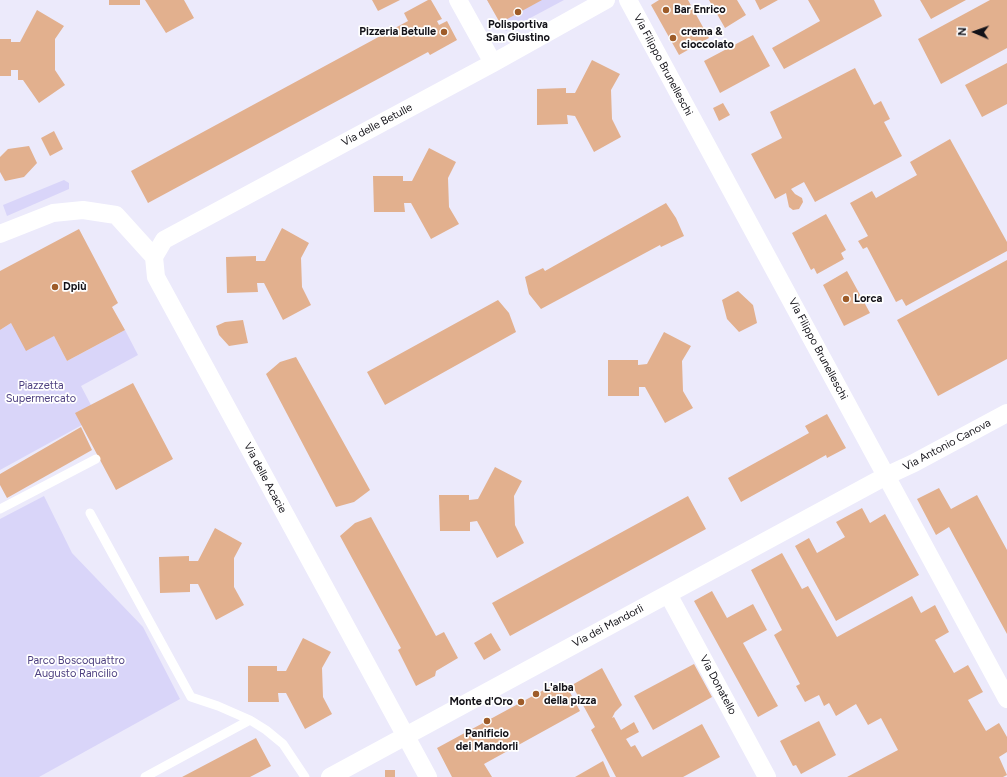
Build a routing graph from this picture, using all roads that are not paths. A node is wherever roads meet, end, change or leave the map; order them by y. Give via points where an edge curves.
1 (458, 0) edge
2 (606, 0) edge
3 (628, 0) edge
4 (584, 5) edge
5 (493, 63) junction
6 (0, 234) edge
7 (154, 257) junction
8 (1007, 413) edge
9 (96, 459) dead end
10 (886, 476) junction
11 (0, 509) edge
12 (90, 513) dead end
13 (668, 594) junction
14 (1007, 699) edge
15 (250, 720) junction
16 (406, 736) junction
17 (145, 777) edge
18 (305, 777) edge
19 (330, 777) edge
20 (428, 777) edge
21 (767, 777) edge

1 - 5 street
2 - 4 street, Via delle Betulle
3 - 10 street, Via Filippo Brunelleschi
4 - 5 street, Via delle Betulle
5 - 7 street, Via delle Betulle via 164,240
6 - 7 street via 53,213 83,210 116,215
7 - 16 street, Via delle Acacie via 156,277
8 - 10 street, Via Antonio Canova
9 - 11 lane
10 - 13 street, Via dei Mandorli
10 - 14 street, Via Filippo Brunelleschi
12 - 15 lane via 191,697
13 - 16 street, Via dei Mandorli
13 - 21 street, Via Donatello
15 - 17 lane
15 - 18 lane via 283,744
16 - 19 street, Via dei Mandorli
16 - 20 street, Via delle Acacie

